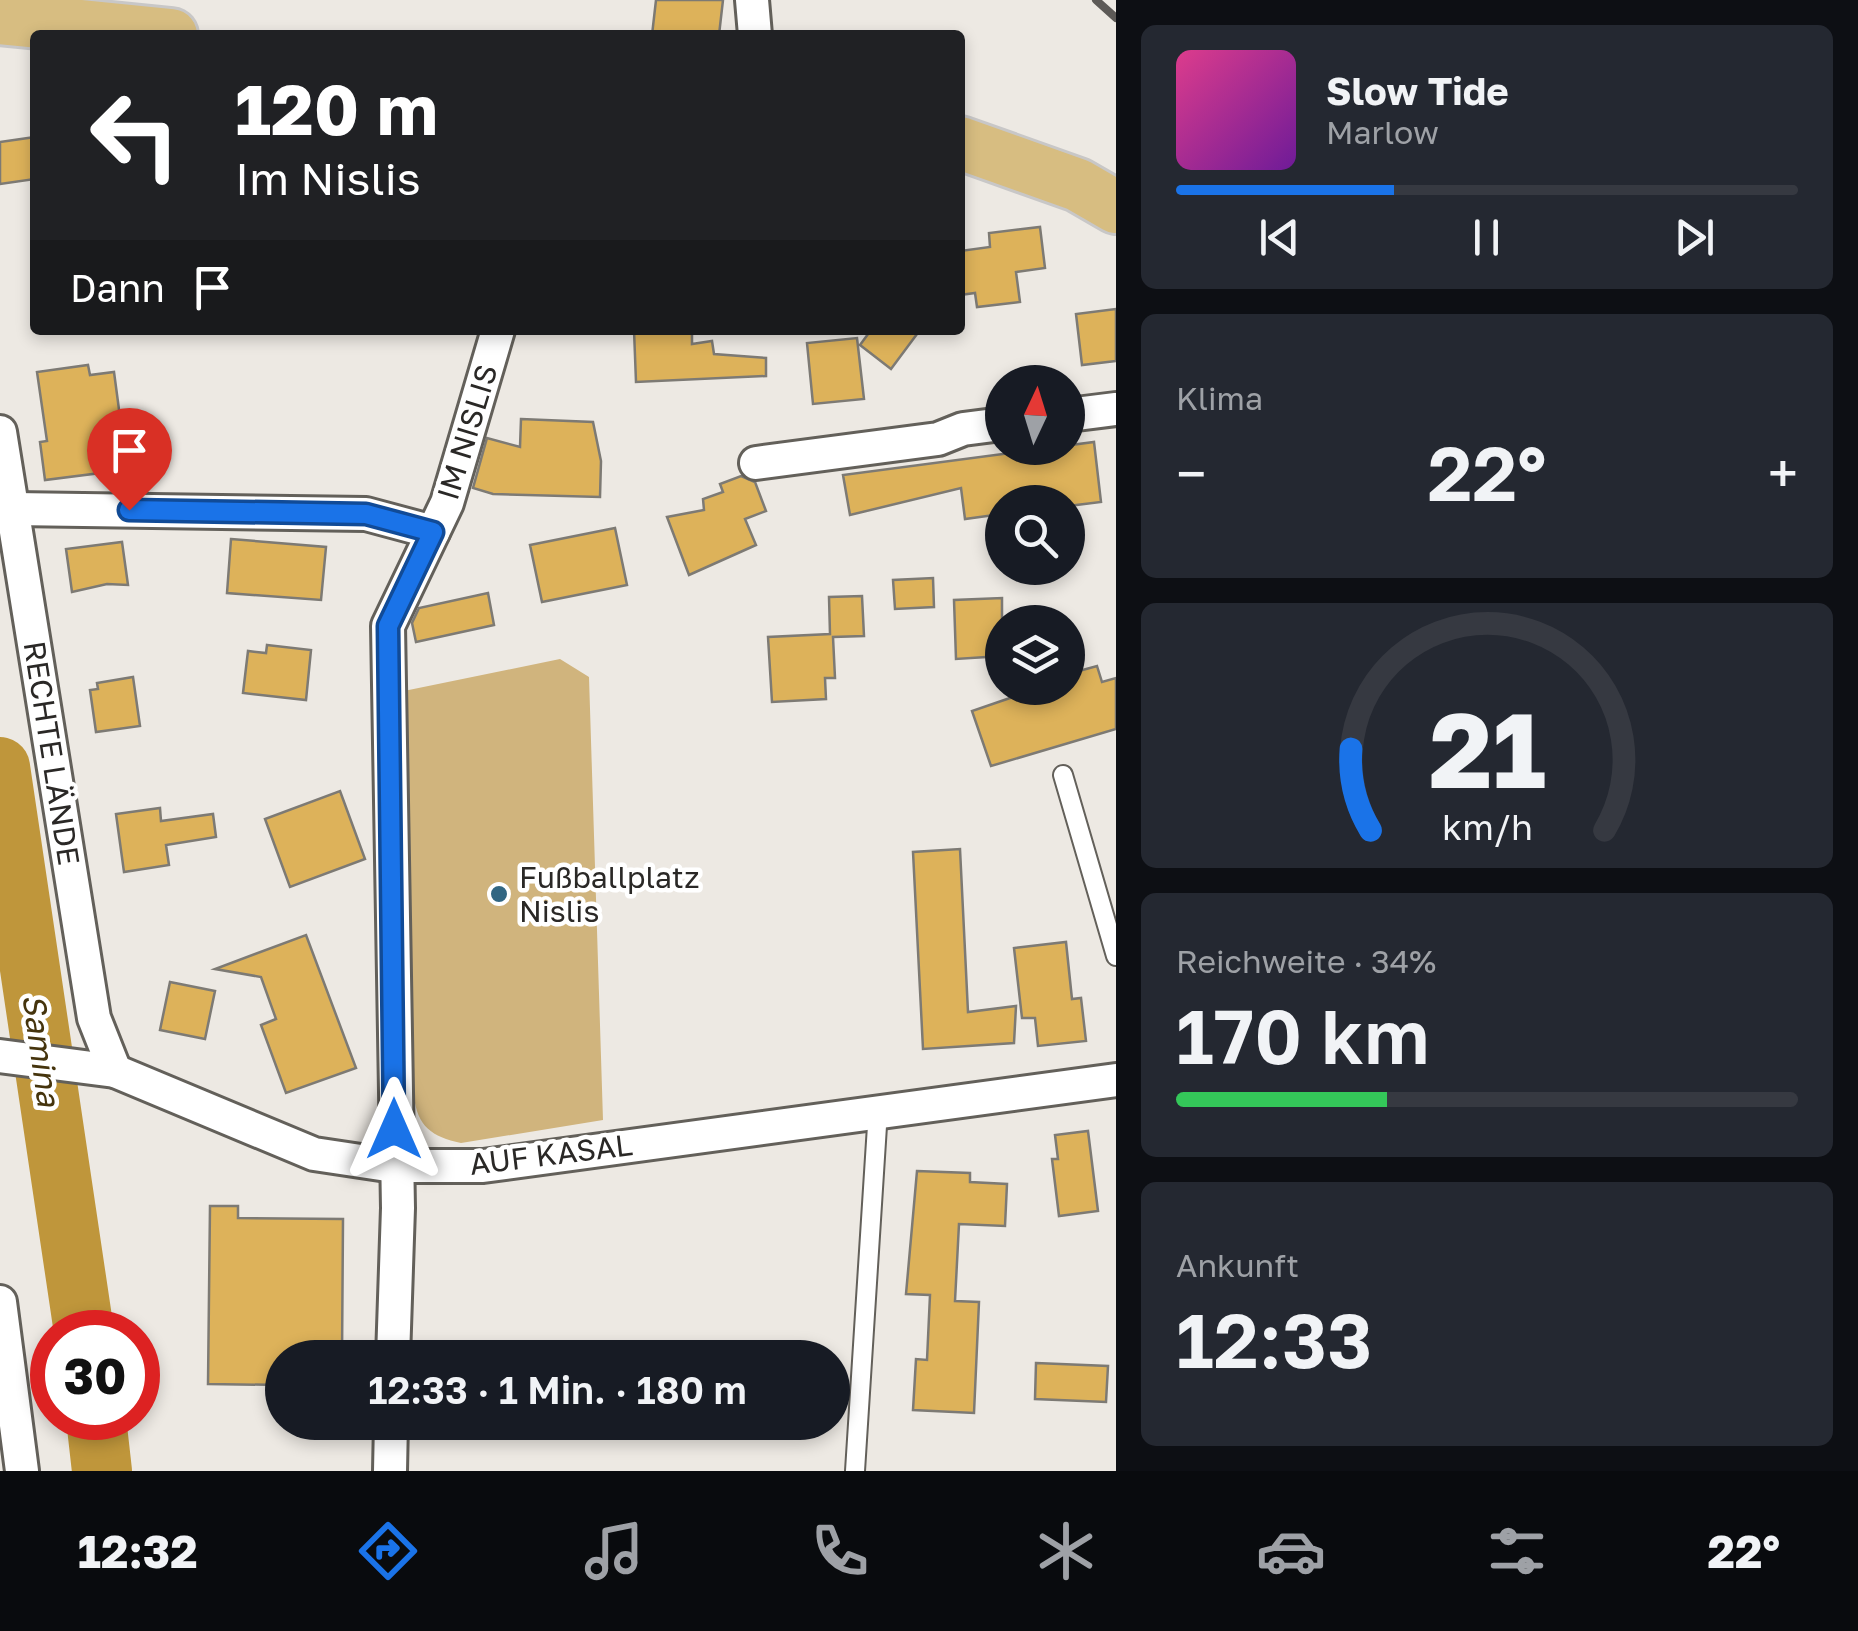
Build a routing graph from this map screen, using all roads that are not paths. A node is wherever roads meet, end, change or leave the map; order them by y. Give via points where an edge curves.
1 (752, 0) edge
2 (0, 18) edge
3 (121, 30) edge
4 (755, 30) edge
5 (965, 145) edge
6 (1116, 207) edge
7 (497, 335) edge
8 (1116, 410) edge
9 (1085, 414) edge
10 (985, 426) edge
11 (0, 432) edge
12 (756, 463) dead end
13 (14, 508) junction
14 (433, 532) junction
15 (1063, 775) dead end
16 (1116, 956) edge
17 (0, 1056) edge
18 (101, 1069) junction
19 (1116, 1080) edge
20 (878, 1110) junction
21 (394, 1166) junction
22 (0, 1302) edge
23 (394, 1340) edge
24 (391, 1440) edge
25 (22, 1471) edge
26 (390, 1471) edge
27 (856, 1471) edge

1 - 4 street
2 - 3 main road
5 - 6 main road via 1078,185
7 - 14 street, IM NISLIS
8 - 9 street
10 - 12 street via 938,439
11 - 13 street, RECHTE LÄNDE
13 - 14 street, IM NISLIS via 366,514
13 - 18 street, RECHTE LÄNDE
14 - 21 street, IM NISLIS via 388,626
15 - 16 lane
17 - 18 street, AUF KASAL
18 - 21 street, AUF KASAL via 314,1154
19 - 20 street, AUF KASAL
20 - 21 street, AUF KASAL via 483,1166
20 - 27 lane
21 - 23 street, IM NISLIS
22 - 25 street
24 - 26 street

